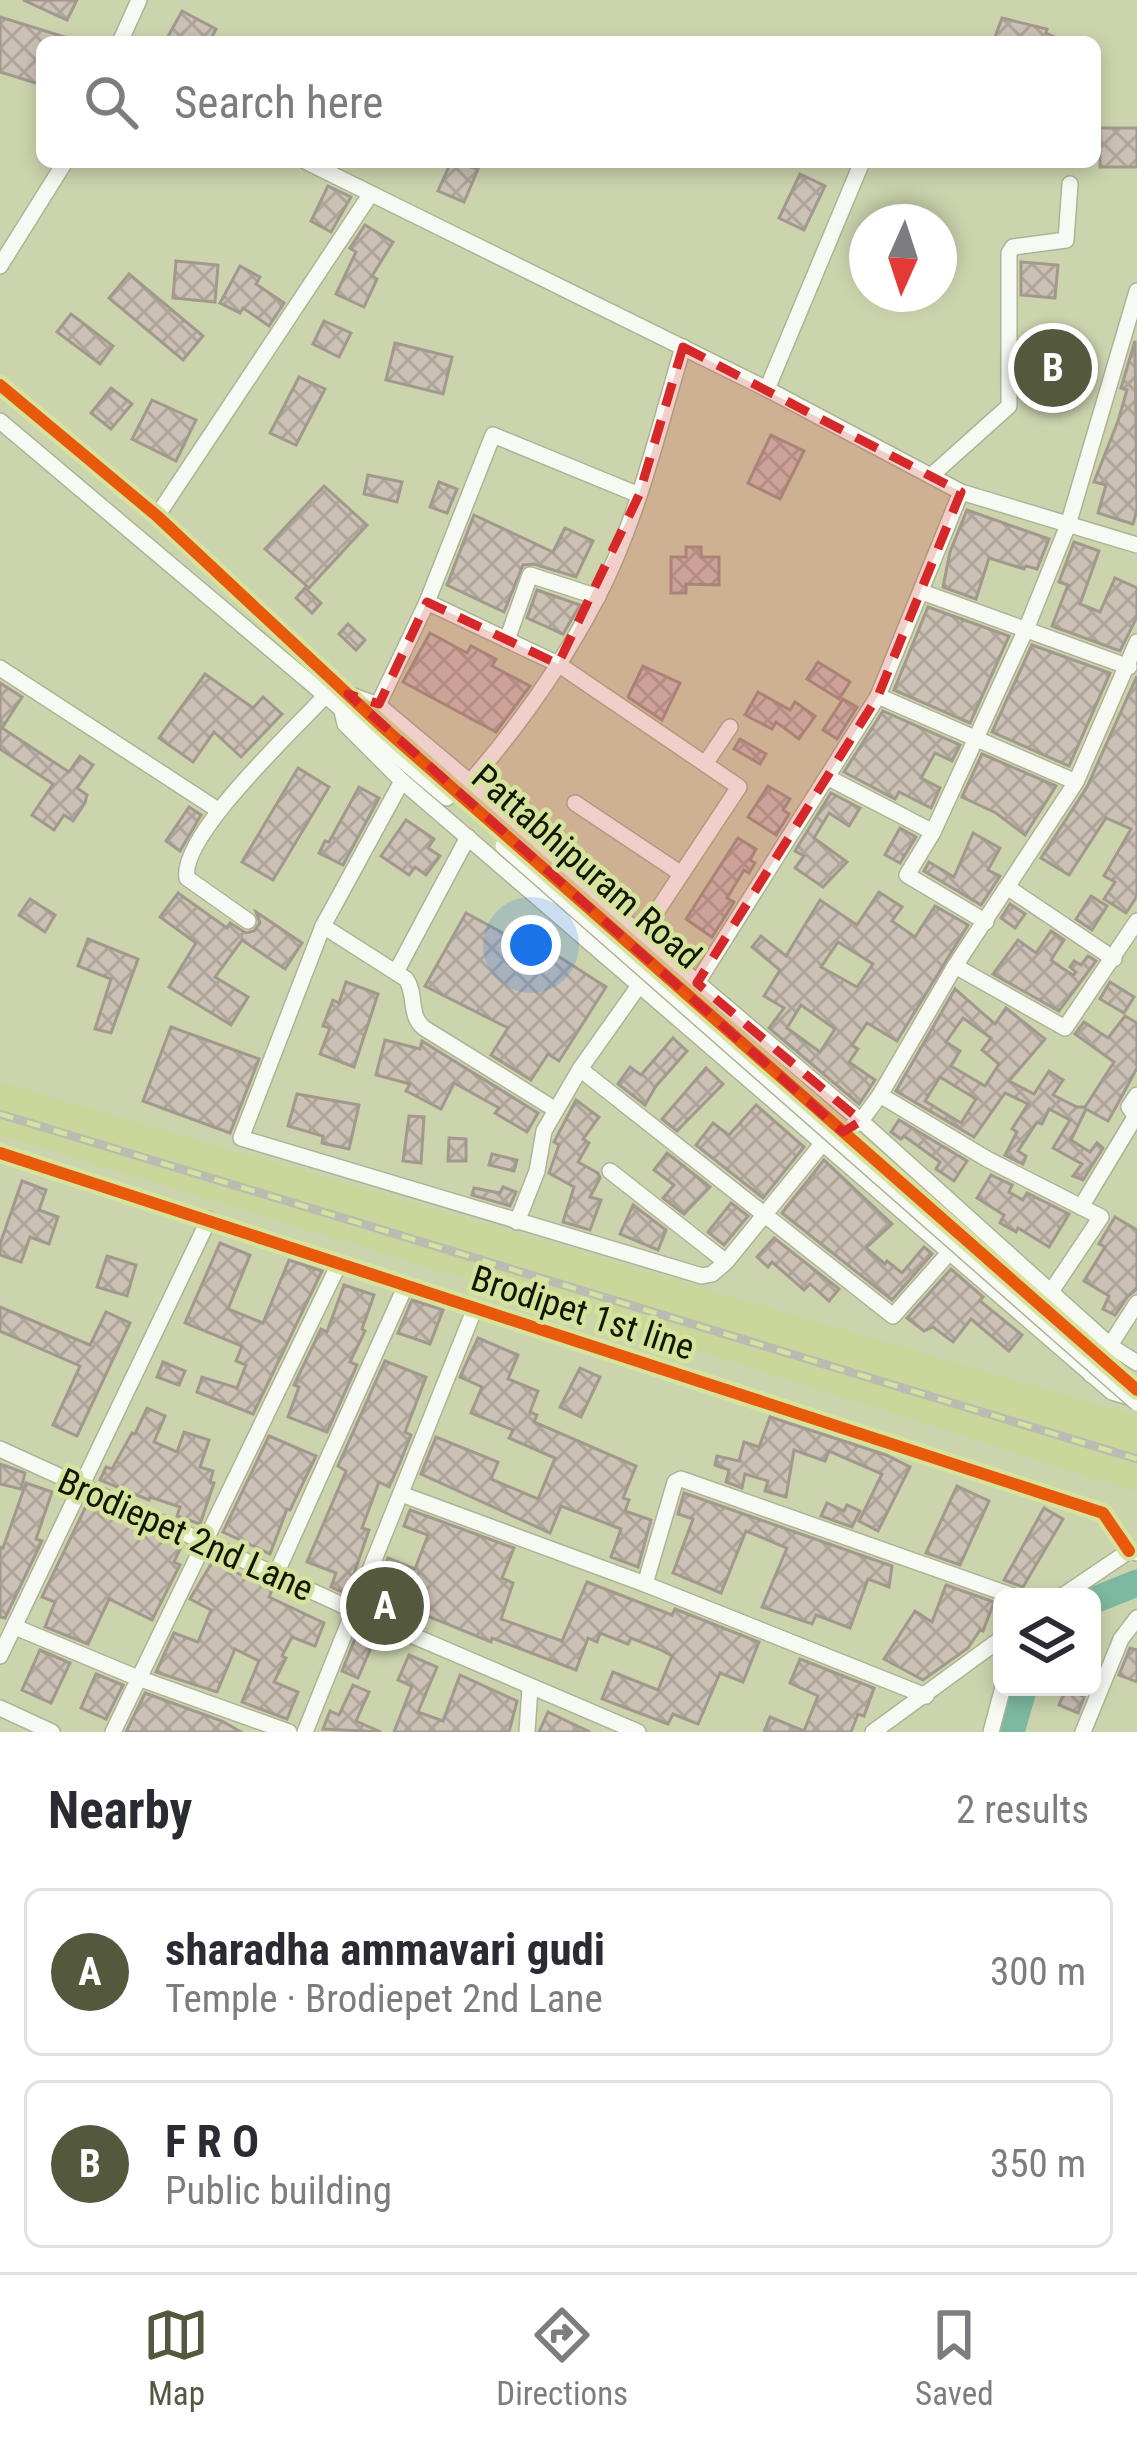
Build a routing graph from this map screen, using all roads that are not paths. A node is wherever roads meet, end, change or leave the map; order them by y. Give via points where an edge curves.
1 (140, 0) edge
2 (123, 36) edge
3 (61, 168) edge
4 (318, 168) edge
5 (859, 168) edge
6 (1070, 184) dead end
7 (370, 195) junction
8 (0, 266) edge
9 (1137, 291) edge
10 (683, 347) junction
11 (0, 385) edge
12 (767, 389) junction
13 (0, 421) edge
14 (932, 475) junction
15 (124, 487) junction
16 (961, 492) junction
17 (638, 495) junction
18 (103, 508) junction
19 (157, 516) junction
20 (1068, 526) junction
21 (1137, 545) edge
22 (922, 592) junction
23 (598, 597) junction
24 (427, 602) junction
25 (1027, 627) junction
26 (507, 640) junction
27 (1137, 642) edge
28 (558, 664) junction
29 (1129, 667) junction
30 (0, 668) edge
31 (326, 695) junction
32 (878, 696) junction
33 (344, 701) junction
34 (378, 705) junction
35 (730, 727) dead end
36 (975, 739) junction
37 (705, 764) junction
38 (827, 777) junction
39 (401, 781) junction
40 (470, 782) junction
41 (1076, 782) junction
42 (575, 803) dead end
43 (218, 810) junction
44 (933, 832) junction
45 (468, 837) junction
46 (680, 873) junction
47 (1010, 889) junction
48 (248, 921) dead end
49 (1137, 921) edge
50 (986, 922) junction
51 (323, 926) junction
52 (641, 935) junction
53 (1114, 959) junction
54 (955, 966) junction
55 (396, 972) junction
56 (697, 983) junction
57 (638, 987) junction
58 (580, 1069) junction
59 (880, 1095) junction
60 (1137, 1095) edge
61 (556, 1110) junction
62 (1136, 1117) edge
63 (861, 1121) junction
64 (822, 1144) junction
65 (0, 1154) edge
66 (610, 1172) dead end
67 (1081, 1207) junction
68 (763, 1214) junction
69 (209, 1219) junction
70 (517, 1222) junction
71 (948, 1254) junction
72 (726, 1262) junction
73 (339, 1264) junction
74 (406, 1285) junction
75 (1052, 1290) junction
76 (1137, 1303) edge
77 (475, 1308) junction
78 (1112, 1347) junction
79 (1137, 1363) edge
80 (1091, 1375) junction
81 (1137, 1397) edge
82 (0, 1449) edge
83 (82, 1487) junction
84 (401, 1494) junction
85 (206, 1541) junction
86 (1133, 1552) edge
87 (276, 1574) junction
88 (645, 1584) junction
89 (1075, 1588) edge
90 (993, 1589) edge
91 (352, 1610) junction
92 (1137, 1618) edge
93 (15, 1627) junction
94 (993, 1645) edge
95 (0, 1656) edge
96 (138, 1678) junction
97 (530, 1687) junction
98 (926, 1696) junction
99 (1001, 1696) edge
100 (0, 1708) edge
101 (895, 1716) junction
102 (52, 1732) edge
103 (113, 1732) edge
104 (290, 1732) edge
105 (305, 1732) edge
106 (527, 1732) edge
107 (638, 1732) edge
108 (873, 1732) edge
109 (906, 1732) edge
110 (991, 1732) edge
111 (1083, 1732) edge

1 - 2 street
3 - 8 street
4 - 7 street
5 - 12 street
6 - 14 street via 1066,239 1009,253 1009,406
7 - 10 street
7 - 19 street
9 - 20 street
10 - 12 street
10 - 17 street
11 - 15 street, Pattabhipuram Road
12 - 14 street
13 - 18 street, Pattabhipuram Road
14 - 16 street
15 - 18 street
15 - 19 street, Pattabhipuram Road
16 - 20 street
16 - 22 street
17 - 23 street
17 - 24 street via 493,435
18 - 31 street, Pattabhipuram Road
19 - 33 street, Pattabhipuram Road
20 - 21 street
20 - 25 street
22 - 25 street
22 - 32 street
23 - 26 street via 530,575
23 - 28 street
24 - 26 street
24 - 34 street
25 - 29 street
25 - 36 street
26 - 28 street
27 - 29 street
28 - 37 street
28 - 40 street
29 - 41 street
30 - 43 street
31 - 33 street, Pattabhipuram Road
31 - 43 street
32 - 36 street
32 - 38 street
33 - 34 street
33 - 39 street via 345,724
33 - 81 street, Pattabhipuram Road, bridge
34 - 40 street
35 - 37 street
36 - 41 street
36 - 44 street
37 - 46 street via 739,787
38 - 44 street
38 - 56 street
39 - 45 street
39 - 51 street
40 - 52 street
41 - 47 street
42 - 46 street
43 - 48 street via 184,871
44 - 50 street via 907,874
45 - 55 street
45 - 57 street
46 - 52 street
47 - 50 street
47 - 53 street
49 - 53 street
50 - 54 street
51 - 55 street
51 - 70 street via 241,1138
52 - 56 street
53 - 54 street via 1065,1028
54 - 59 street
55 - 61 street via 412,988 417,1022
56 - 63 street
57 - 58 street
57 - 64 street
58 - 61 street
58 - 68 street
59 - 63 street
59 - 67 street
60 - 62 street via 1130,1108
61 - 70 street
62 - 67 street
63 - 64 street
63 - 75 street
64 - 68 street
64 - 71 street
65 - 69 street, Brodipet 1st line
66 - 72 street
67 - 75 street via 1101,1217
68 - 71 street via 893,1316
68 - 72 street
69 - 73 street, Brodipet 1st line
69 - 83 street
70 - 72 street via 702,1276
71 - 80 street
73 - 74 street, Brodipet 1st line
73 - 85 street
74 - 77 street, Brodipet 1st line
74 - 87 street
75 - 78 street
76 - 78 street
77 - 84 street
77 - 86 street, Brodipet 1st line via 1103,1514
78 - 79 street
78 - 80 street
80 - 81 street via 1112,1393
82 - 83 street, Brodiepet 2nd Lane
83 - 85 street, Brodiepet 2nd Lane
83 - 93 street
84 - 88 street
84 - 91 street
85 - 87 street, Brodiepet 2nd Lane
85 - 96 street
86 - 89 street
87 - 91 street, Brodiepet 2nd Lane
88 - 90 street via 681,1479
88 - 98 street
91 - 97 street, Brodiepet 2nd Lane
91 - 105 street
92 - 111 street
93 - 95 street
93 - 96 street
94 - 98 street
96 - 103 street
96 - 104 street
97 - 106 street
97 - 107 street, Brodiepet 2nd Lane
98 - 101 street
99 - 110 street
100 - 102 street
101 - 108 street
101 - 109 street

